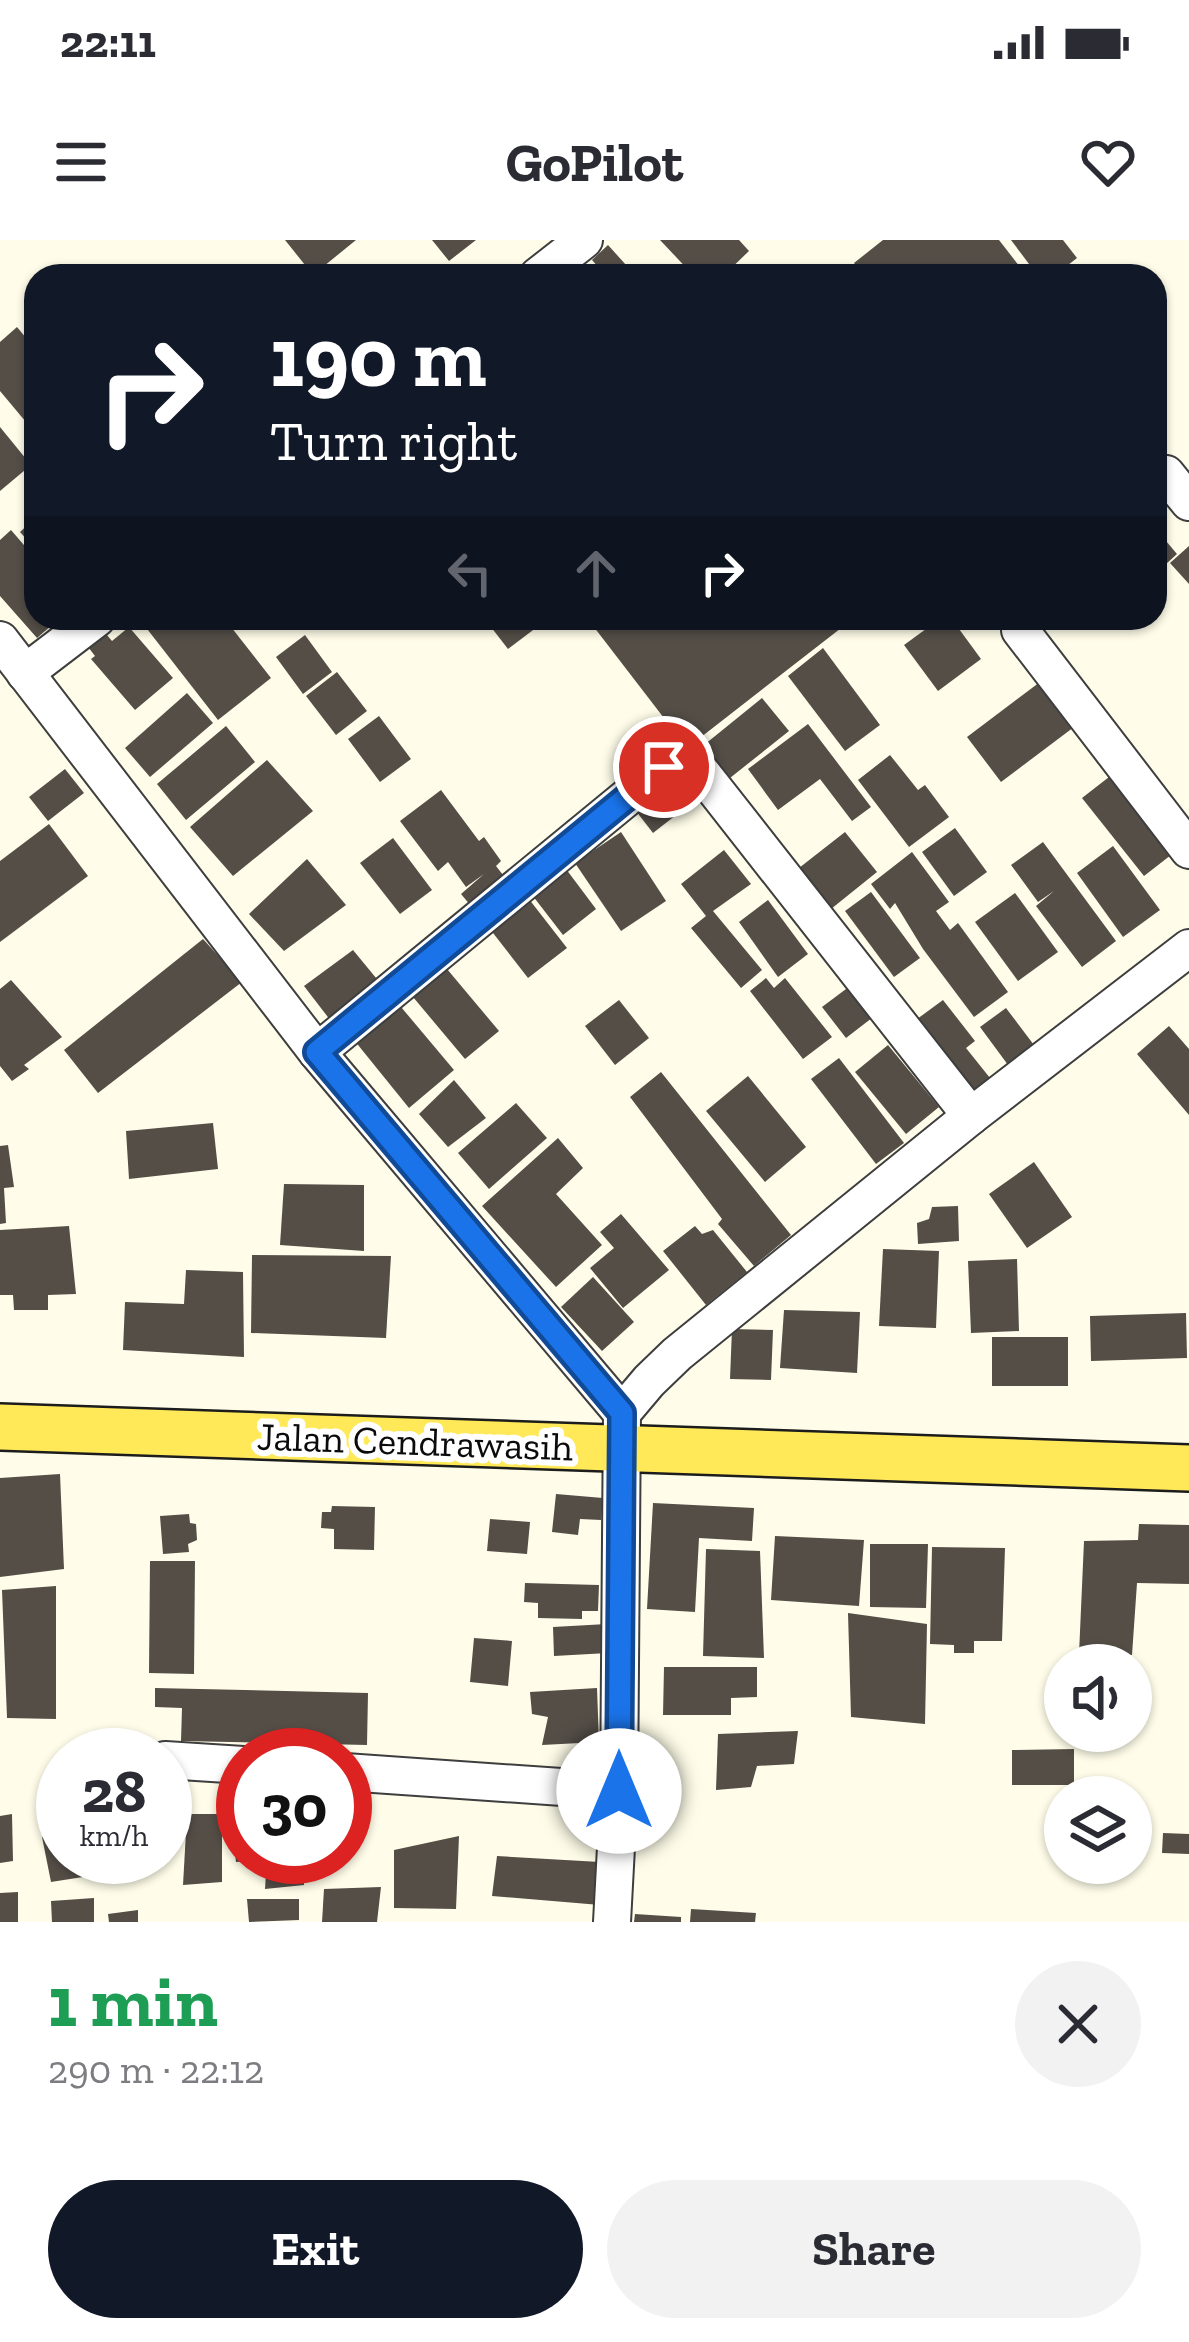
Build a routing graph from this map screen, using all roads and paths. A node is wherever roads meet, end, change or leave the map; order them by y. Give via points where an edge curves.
1 (584, 240) edge
2 (553, 264) edge
3 (81, 630) edge
4 (1019, 630) dead end
5 (0, 640) edge
6 (25, 673) junction
7 (1189, 850) edge
8 (1189, 948) edge
9 (317, 1052) junction
10 (971, 1116) junction
11 (0, 1401) edge
12 (0, 1426) edge
13 (622, 1428) junction
14 (1189, 1437) edge
15 (1189, 1468) edge
16 (372, 1774) edge
17 (619, 1791) junction
18 (612, 1922) edge

1 - 2 street
3 - 6 street
4 - 7 street
5 - 6 street
6 - 9 street
8 - 10 street
9 - 10 street via 664,767 684,760
9 - 13 street
10 - 13 street via 677,1354 649,1381
11 - 13 main road, Jalan Cendrawasih
12 - 13 main road, Jalan Cendrawasih
13 - 14 main road, Jalan Cendrawasih
13 - 15 main road, Jalan Cendrawasih
13 - 17 street
16 - 17 street
17 - 18 street

